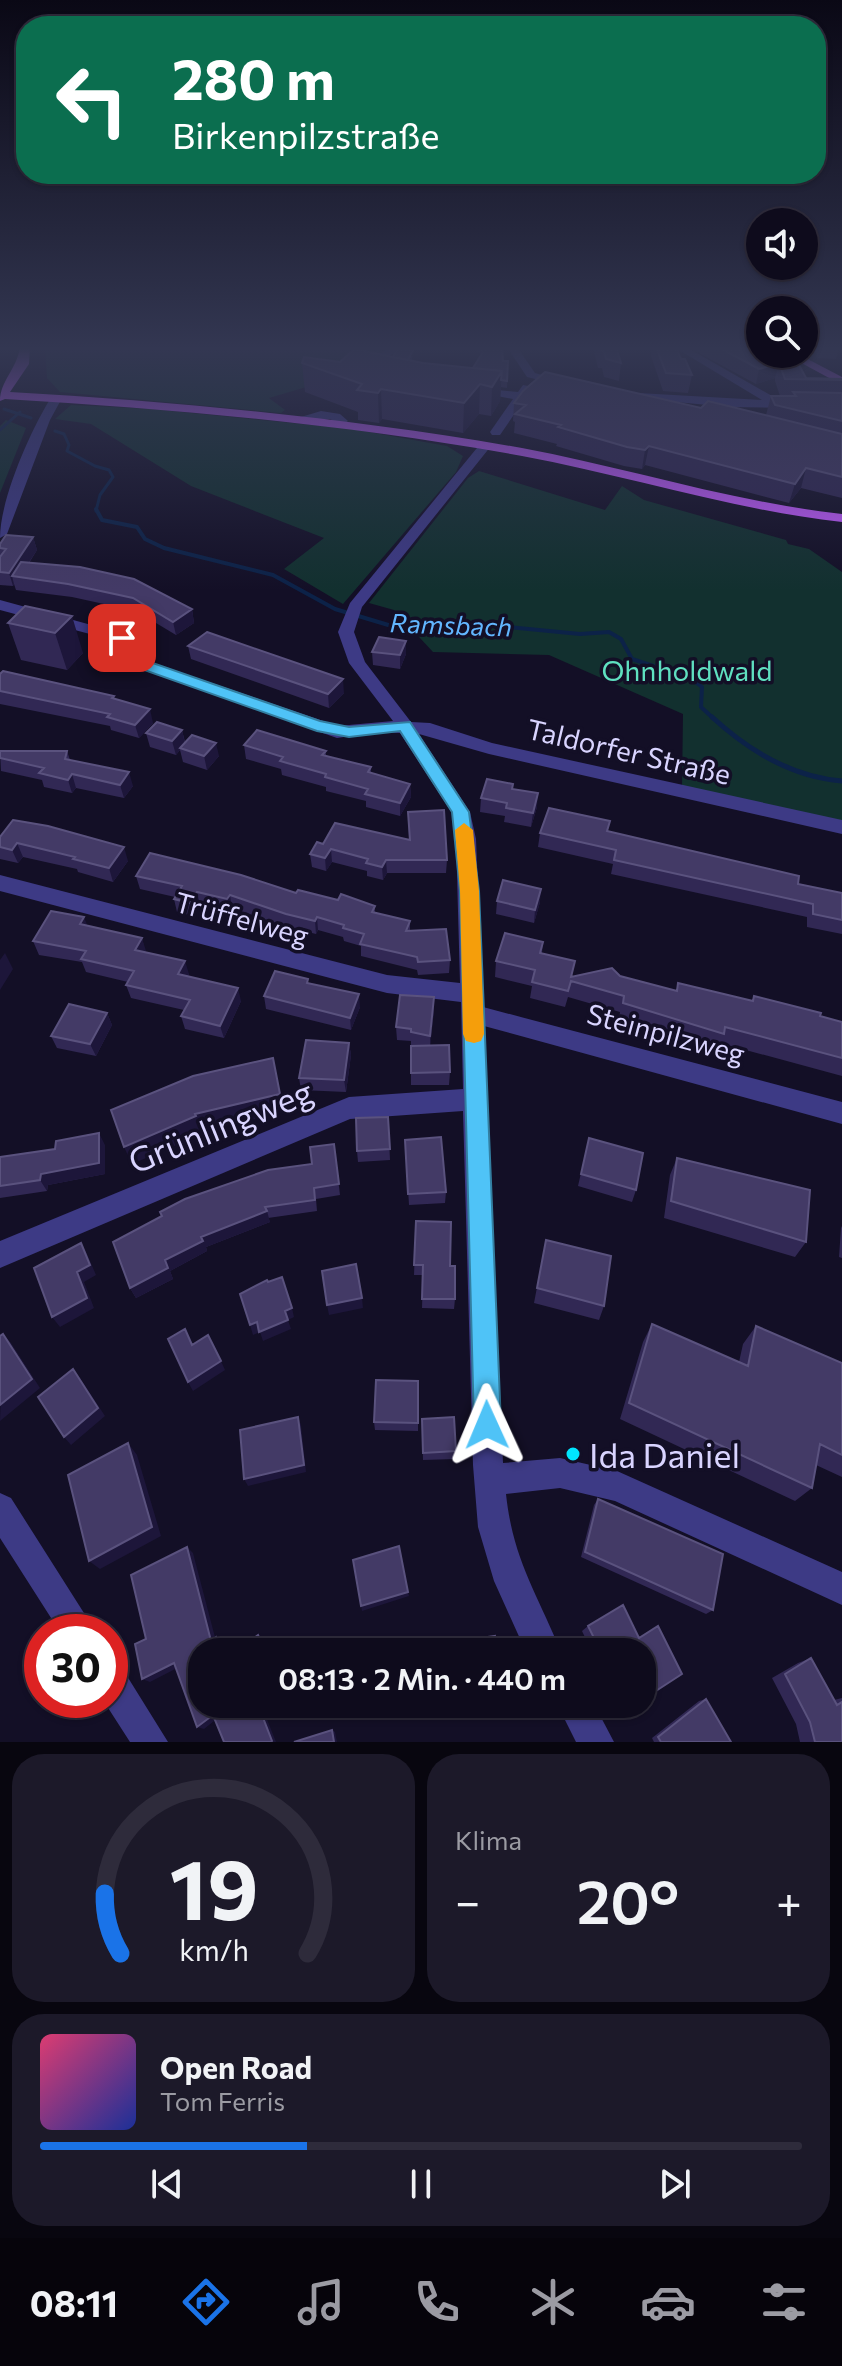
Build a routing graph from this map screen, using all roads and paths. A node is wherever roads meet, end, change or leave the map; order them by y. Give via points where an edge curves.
1 (41, 428) edge
2 (371, 428) edge
3 (498, 428) edge
4 (496, 432) dead end
5 (485, 446) junction
6 (842, 518) edge
7 (0, 534) edge
8 (0, 605) edge
9 (404, 726) junction
10 (842, 827) edge
11 (0, 883) edge
12 (473, 1004) junction
13 (476, 1099) junction
14 (842, 1113) edge
15 (0, 1255) edge
16 (489, 1480) junction
17 (0, 1509) edge
18 (842, 1589) edge
19 (67, 1614) edge
20 (537, 1638) edge
21 (128, 1708) edge
22 (582, 1718) edge
23 (150, 1742) edge
24 (596, 1742) edge

1 - 7 street
2 - 5 main road
3 - 4 street
5 - 6 main road via 762,508
5 - 9 street via 352,612 346,632 357,663
8 - 9 street, Taldorfer Straße via 122,638 135,662 327,729
9 - 10 street, Taldorfer Straße
9 - 12 street via 461,812 470,891
11 - 12 street, Trüffelweg
12 - 13 street
12 - 14 street, Steinpilzweg
13 - 15 street, Grünlingweg via 349,1108
13 - 16 street
16 - 18 street via 560,1473 617,1486
16 - 20 street via 494,1527 510,1581
17 - 19 street
21 - 23 street
22 - 24 street

